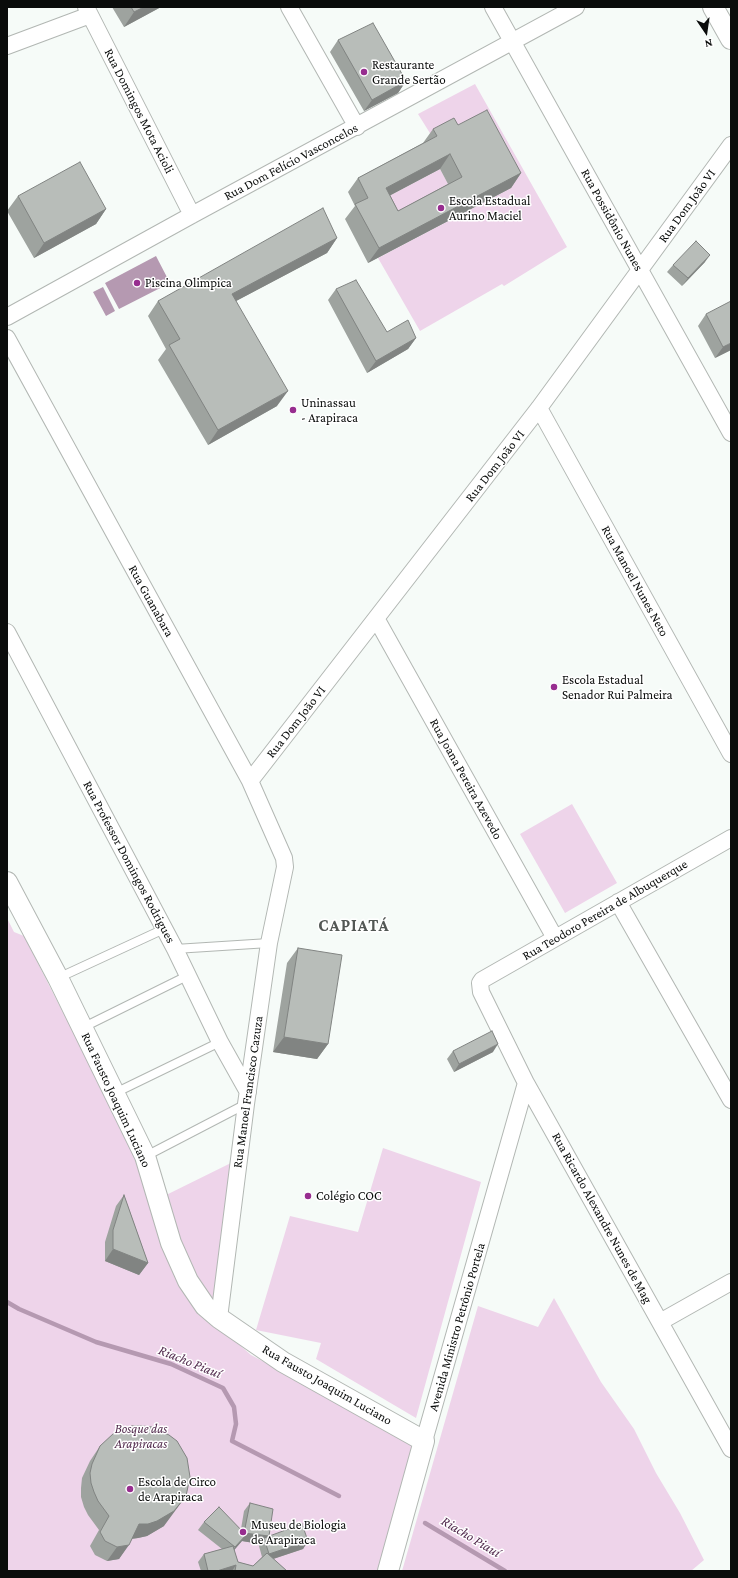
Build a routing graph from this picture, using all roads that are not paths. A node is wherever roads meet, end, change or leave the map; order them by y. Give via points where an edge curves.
1 (289, 7) edge
2 (493, 7) edge
3 (576, 7) edge
4 (713, 7) edge
5 (88, 11) edge
6 (731, 39) edge
7 (513, 41) junction
8 (7, 46) edge
9 (356, 127) junction
10 (731, 146) edge
11 (192, 214) junction
12 (640, 271) junction
13 (7, 317) edge
14 (7, 338) edge
15 (539, 408) junction
16 (731, 434) edge
17 (377, 620) junction
18 (7, 632) edge
19 (731, 754) edge
20 (250, 781) junction
21 (731, 838) edge
22 (285, 867) joint
23 (7, 882) edge
24 (618, 902) junction
25 (164, 929) junction
26 (556, 938) junction
27 (269, 943) junction
28 (175, 949) junction
29 (187, 976) junction
30 (58, 978) junction
31 (480, 983) joint
32 (82, 1029) junction
33 (220, 1042) junction
34 (526, 1083) junction
35 (114, 1093) junction
36 (247, 1098) junction
37 (731, 1100) edge
38 (145, 1156) junction
39 (731, 1282) edge
40 (219, 1318) junction
41 (660, 1322) junction
42 (424, 1440) junction
43 (730, 1444) edge
44 (388, 1571) edge

1 - 9 street
2 - 7 street, Rua Possidônio Nunes
3 - 7 street, Rua Dom Felício Vasconcelos
4 - 6 street
5 - 8 street
5 - 11 street, Rua Domingos Mota Acioli
7 - 9 street, Rua Dom Felício Vasconcelos
7 - 12 street, Rua Possidônio Nunes
9 - 11 street, Rua Dom Felício Vasconcelos
10 - 12 street, Rua Dom João VI
11 - 13 street, Rua Dom Felício Vasconcelos
12 - 15 street, Rua Dom João VI
12 - 16 street, Rua Possidônio Nunes
14 - 20 street, Rua Guanabara
15 - 17 street, Rua Dom João VI
15 - 19 street, Rua Manoel Nunes Neto
17 - 20 street, Rua Dom João VI
17 - 26 street, Rua Joana Pereira Azevedo
18 - 25 street, Rua Professor Domingos Rodrigues
20 - 22 street, Rua Guanabara via 284,858
21 - 24 street, Rua Teodoro Pereira de Albuquerque
22 - 27 street, Rua Manoel Francisco Cazuza
23 - 30 street, Rua Fausto Joaquim Luciano
24 - 26 street, Rua Teodoro Pereira de Albuquerque
24 - 37 street
25 - 28 street, Rua Professor Domingos Rodrigues
25 - 30 lane
26 - 31 street, Rua Teodoro Pereira de Albuquerque
27 - 28 lane
27 - 36 street, Rua Manoel Francisco Cazuza
28 - 29 street, Rua Professor Domingos Rodrigues
29 - 32 lane
29 - 33 street, Rua Professor Domingos Rodrigues
30 - 32 street, Rua Fausto Joaquim Luciano
31 - 34 street, Rua Ricardo Alexandre Nunes de Mag via 481,992
32 - 35 street, Rua Fausto Joaquim Luciano
33 - 35 lane
33 - 36 street, Rua Professor Domingos Rodrigues
34 - 41 street, Rua Ricardo Alexandre Nunes de Mag
34 - 42 street, Avenida Ministro Petrônio Portela
35 - 38 street, Rua Fausto Joaquim Luciano
36 - 38 lane
36 - 40 street, Rua Manoel Francisco Cazuza
38 - 40 street, Rua Fausto Joaquim Luciano via 171,1244 188,1281 205,1306
39 - 41 street
40 - 42 street, Rua Fausto Joaquim Luciano via 283,1362
41 - 43 street, Rua Ricardo Alexandre Nunes de Mag
42 - 44 street, Avenida Ministro Petrônio Portela

